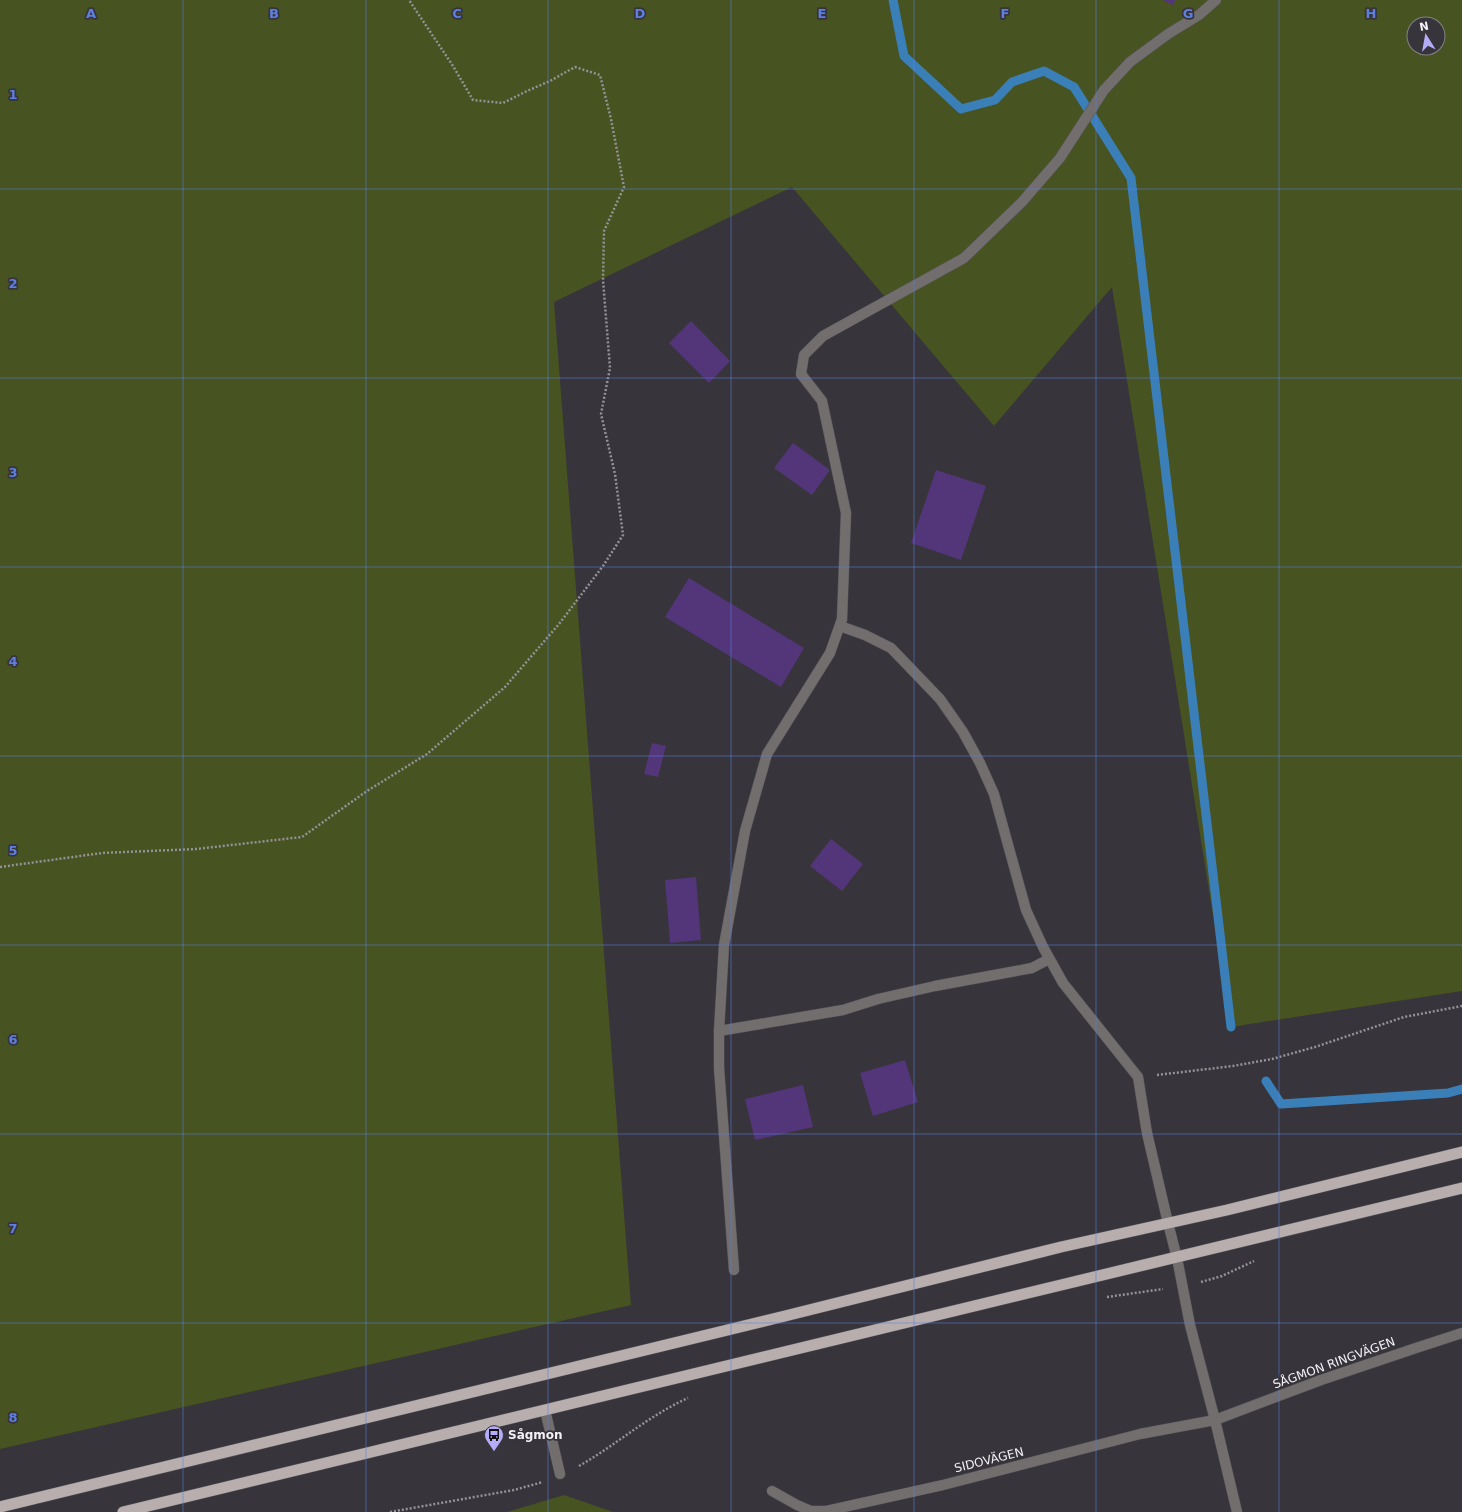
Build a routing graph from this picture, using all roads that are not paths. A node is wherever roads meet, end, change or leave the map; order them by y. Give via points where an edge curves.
1 (1216, 0) edge
2 (841, 623) junction
3 (1049, 959) junction
4 (719, 1031) junction
5 (1462, 1152) edge
6 (1462, 1188) edge
7 (1168, 1223) junction
8 (1177, 1258) junction
9 (734, 1270) dead end
10 (1462, 1333) edge
11 (545, 1410) junction
12 (1215, 1420) junction
13 (560, 1474) road end
14 (772, 1491) dead end
15 (0, 1507) edge
16 (123, 1512) edge
17 (1236, 1512) edge

1 - 2 street via 1199,15 1130,62 1104,90 1060,158 1022,202 964,258 823,336 804,355 801,374 822,401 846,513
2 - 3 street via 891,648 940,699 963,732 994,794 1026,910
2 - 4 street via 830,652 767,754 745,831 726,938
3 - 4 street via 1032,968 885,997 843,1010
3 - 7 street via 1063,983 1138,1077 1146,1132
4 - 9 street via 719,1068
5 - 7 highway
6 - 8 highway
7 - 8 street
7 - 15 highway
8 - 11 highway
8 - 12 street via 1190,1325
10 - 12 street, SÅGMON RINGVÄGEN via 1322,1380
11 - 13 street
11 - 16 highway
12 - 14 street, SIDOVÄGEN via 1140,1434 943,1485 826,1512 811,1511
12 - 17 street

